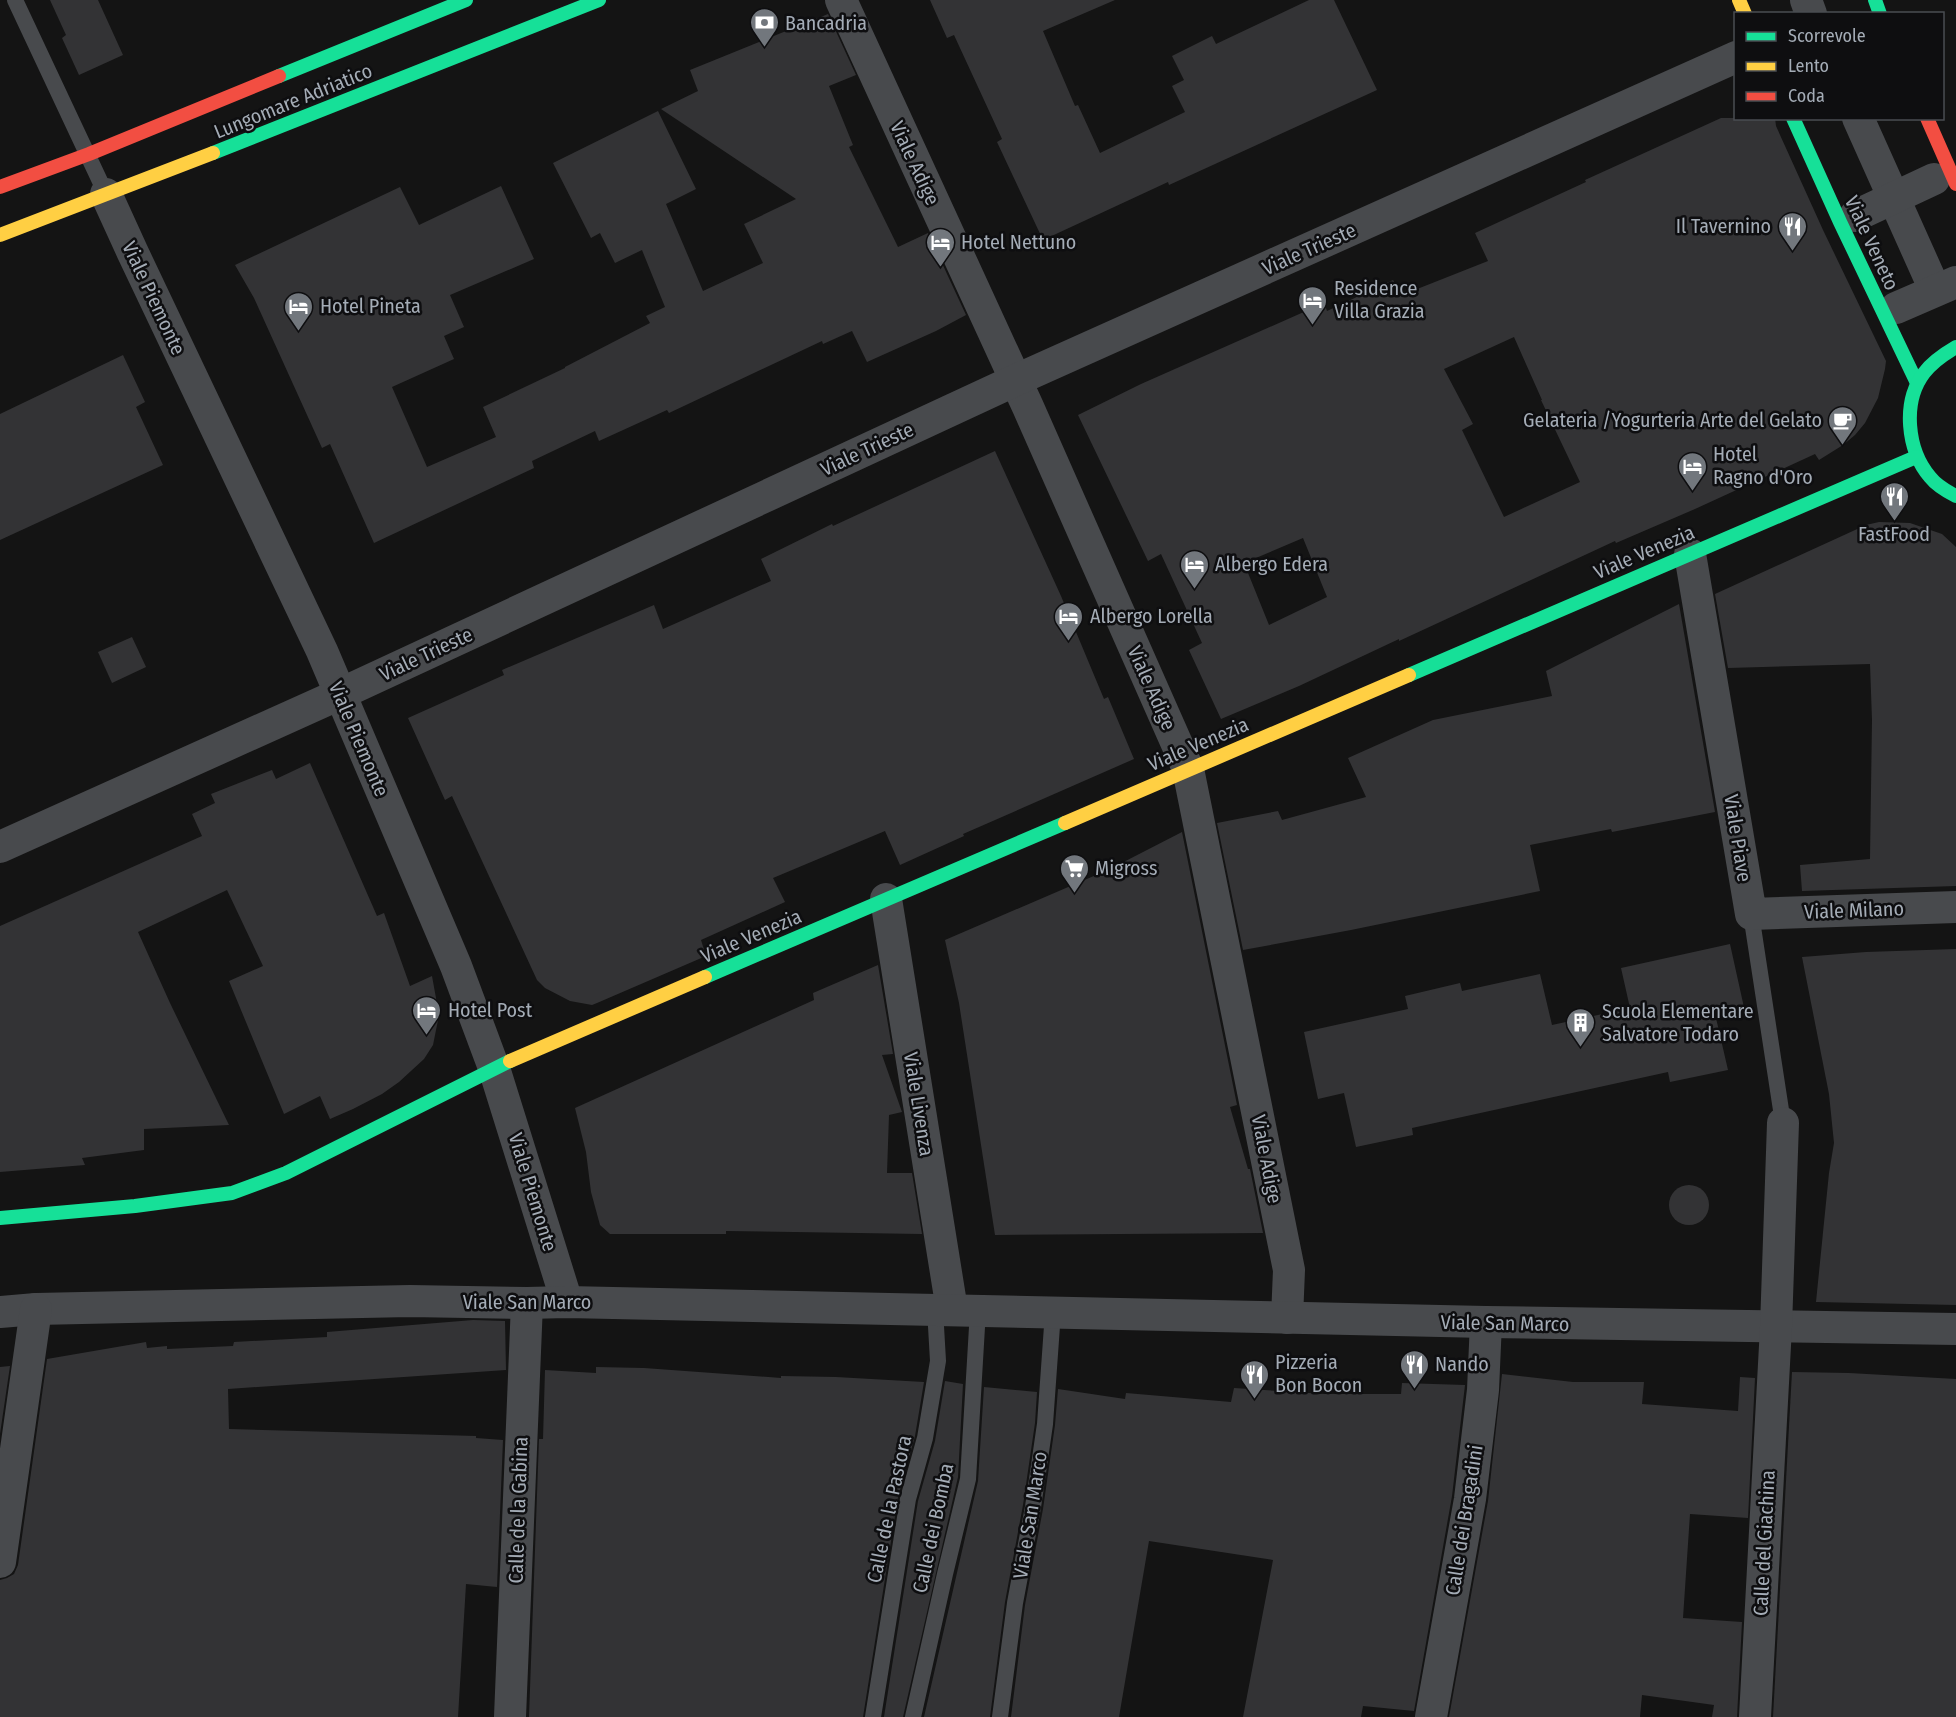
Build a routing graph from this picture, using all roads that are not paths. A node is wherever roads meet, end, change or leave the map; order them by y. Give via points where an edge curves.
1 (15, 0) edge
2 (466, 0) edge
3 (599, 0) edge
4 (841, 0) edge
5 (1734, 58) edge
6 (1794, 120) edge
7 (1859, 120) edge
8 (1928, 120) edge
9 (89, 154) junction
10 (1945, 182) edge
11 (0, 188) edge
12 (106, 194) junction
13 (1894, 197) junction
14 (1855, 216) dead end
15 (0, 235) edge
16 (1946, 286) edge
17 (1896, 308) dead end
18 (1956, 347) edge
19 (1016, 380) junction
20 (1917, 383) junction
21 (1916, 457) junction
22 (1956, 496) edge
23 (1690, 554) junction
24 (340, 694) junction
25 (1188, 769) junction
26 (0, 847) edge
27 (886, 899) junction
28 (1956, 907) edge
29 (1751, 914) junction
30 (494, 1068) junction
31 (1783, 1123) joint
32 (0, 1218) edge
33 (567, 1302) junction
34 (527, 1304) junction
35 (36, 1309) junction
36 (955, 1310) junction
37 (0, 1312) edge
38 (1053, 1312) junction
39 (1287, 1318) junction
40 (1486, 1323) junction
41 (1778, 1328) junction
42 (1956, 1329) edge
43 (0, 1562) edge
44 (510, 1717) edge
45 (873, 1717) edge
46 (914, 1717) edge
47 (1000, 1717) edge
48 (1431, 1717) edge
49 (1755, 1717) edge

1 - 9 lane
2 - 9 street, Lungomare Adriatico
3 - 12 street, Lungomare Adriatico
4 - 19 street, Viale Adige
5 - 19 street, Viale Trieste
6 - 20 street, Viale Veneto
7 - 13 street
8 - 10 street
9 - 11 street, Lungomare Adriatico
9 - 12 lane
10 - 13 street
12 - 15 street, Lungomare Adriatico
12 - 24 street, Viale Piemonte
13 - 14 street
13 - 16 street
16 - 17 street
18 - 20 street via 1937,357
19 - 24 street, Viale Trieste
19 - 25 street, Viale Adige
20 - 21 street via 1909,407
21 - 22 street via 1931,478
21 - 23 street, Viale Venezia
23 - 25 street, Viale Venezia
23 - 29 street, Viale Piave
24 - 26 street, Viale Trieste
24 - 30 street, Viale Piemonte via 456,966
25 - 27 street, Viale Venezia
25 - 39 street, Viale Adige via 1289,1270
27 - 30 street, Viale Venezia
27 - 36 street, Viale Livenza
28 - 29 street, Viale Milano
29 - 31 lane, Viale Piave
30 - 32 street via 286,1173 232,1193
30 - 33 street, Viale Piemonte
31 - 41 street, Calle del Giachina
33 - 34 street, Viale San Marco
33 - 36 street, Viale San Marco
34 - 35 street, Viale San Marco via 410,1301
34 - 44 street, Calle de la Gabina
35 - 37 street, Viale San Marco
35 - 43 street
36 - 38 street, Viale San Marco
36 - 45 lane, Calle de la Pastora via 938,1361 925,1438 908,1499
36 - 46 lane, Calle dei Bomba via 968,1479
38 - 39 street, Viale San Marco
38 - 47 lane, Viale San Marco via 1045,1424
39 - 40 street, Viale San Marco
40 - 41 street, Viale San Marco
40 - 48 street, Calle dei Bragadini via 1483,1390 1470,1500
41 - 42 street, Viale San Marco
41 - 49 street, Calle del Giachina

